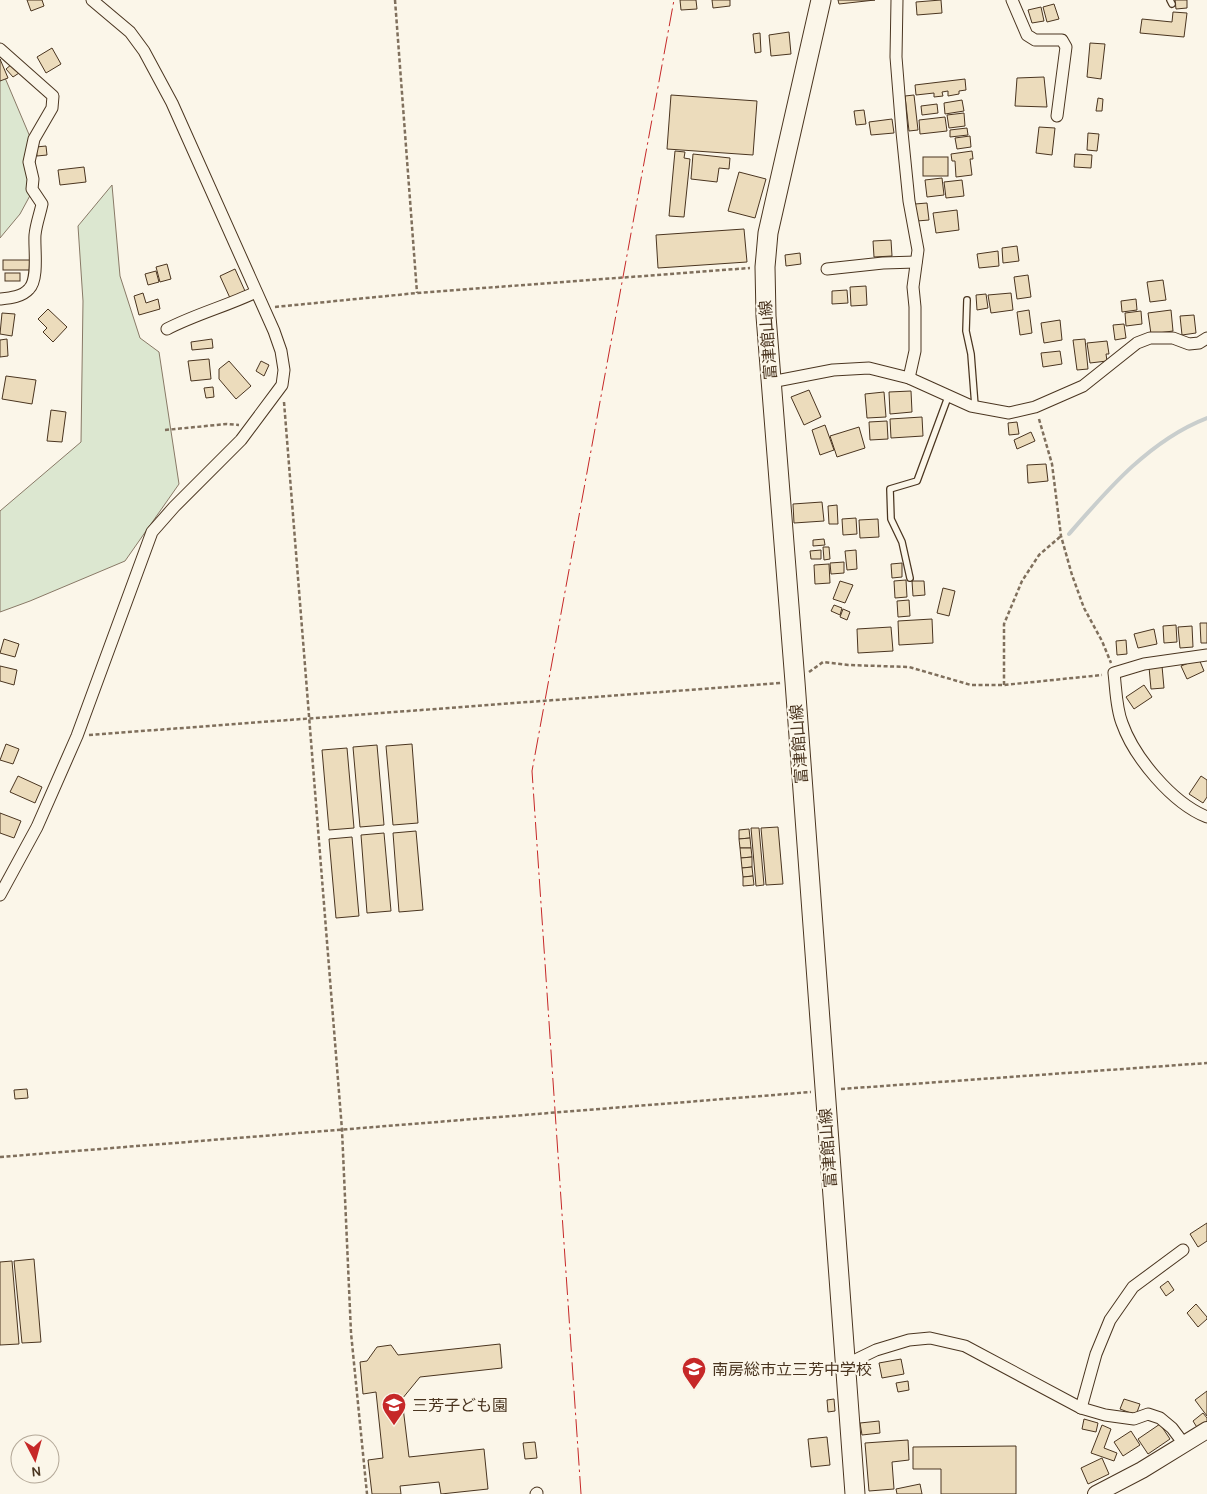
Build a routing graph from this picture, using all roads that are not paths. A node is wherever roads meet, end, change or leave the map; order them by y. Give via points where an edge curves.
1 (92, 0) edge
2 (821, 0) edge
3 (897, 0) edge
4 (1012, 0) edge
5 (0, 49) edge
6 (1057, 116) dead end
7 (916, 262) junction
8 (827, 269) dead end
9 (256, 292) junction
10 (0, 299) edge
11 (967, 300) dead end
12 (167, 329) dead end
13 (1207, 338) edge
14 (909, 378) junction
15 (771, 382) junction
16 (948, 396) junction
17 (975, 406) junction
18 (910, 578) dead end
19 (1207, 655) edge
20 (1207, 817) edge
21 (0, 895) edge
22 (1183, 1250) dead end
23 (845, 1365) junction
24 (1082, 1408) junction
25 (1207, 1430) edge
26 (1184, 1444) junction
27 (854, 1494) edge
28 (1096, 1494) edge

1 - 9 street via 130,32 144,51 172,103
2 - 15 main road, 富津館山線 via 768,233 765,267
3 - 7 street via 896,57 909,201 917,236
4 - 6 street via 1027,35 1035,40 1062,40 1066,47
5 - 10 street via 53,96 52,108 34,139 29,162 32,189 42,204 32,286 28,292 16,297
7 - 8 street
7 - 14 street via 913,287 915,351
9 - 12 street
9 - 21 street via 281,352 282,385 242,440 152,532 77,736 37,827
11 - 17 lane via 966,331
13 - 17 street via 1189,344 1173,338 1150,338 1137,344 1084,386 1036,407 1009,413
14 - 15 street via 869,368 832,370
14 - 16 street
15 - 23 main road, 富津館山線
16 - 17 street
16 - 18 lane via 917,481 890,489 891,519 902,542
19 - 20 street via 1144,664 1114,673 1121,720 1144,765 1194,812
22 - 24 street via 1133,1288 1110,1320 1096,1354
23 - 24 street via 884,1347 930,1338 966,1346
23 - 27 main road, 富津館山線
24 - 26 street via 1105,1416 1134,1419 1148,1414 1160,1418
25 - 26 main road
26 - 28 main road

